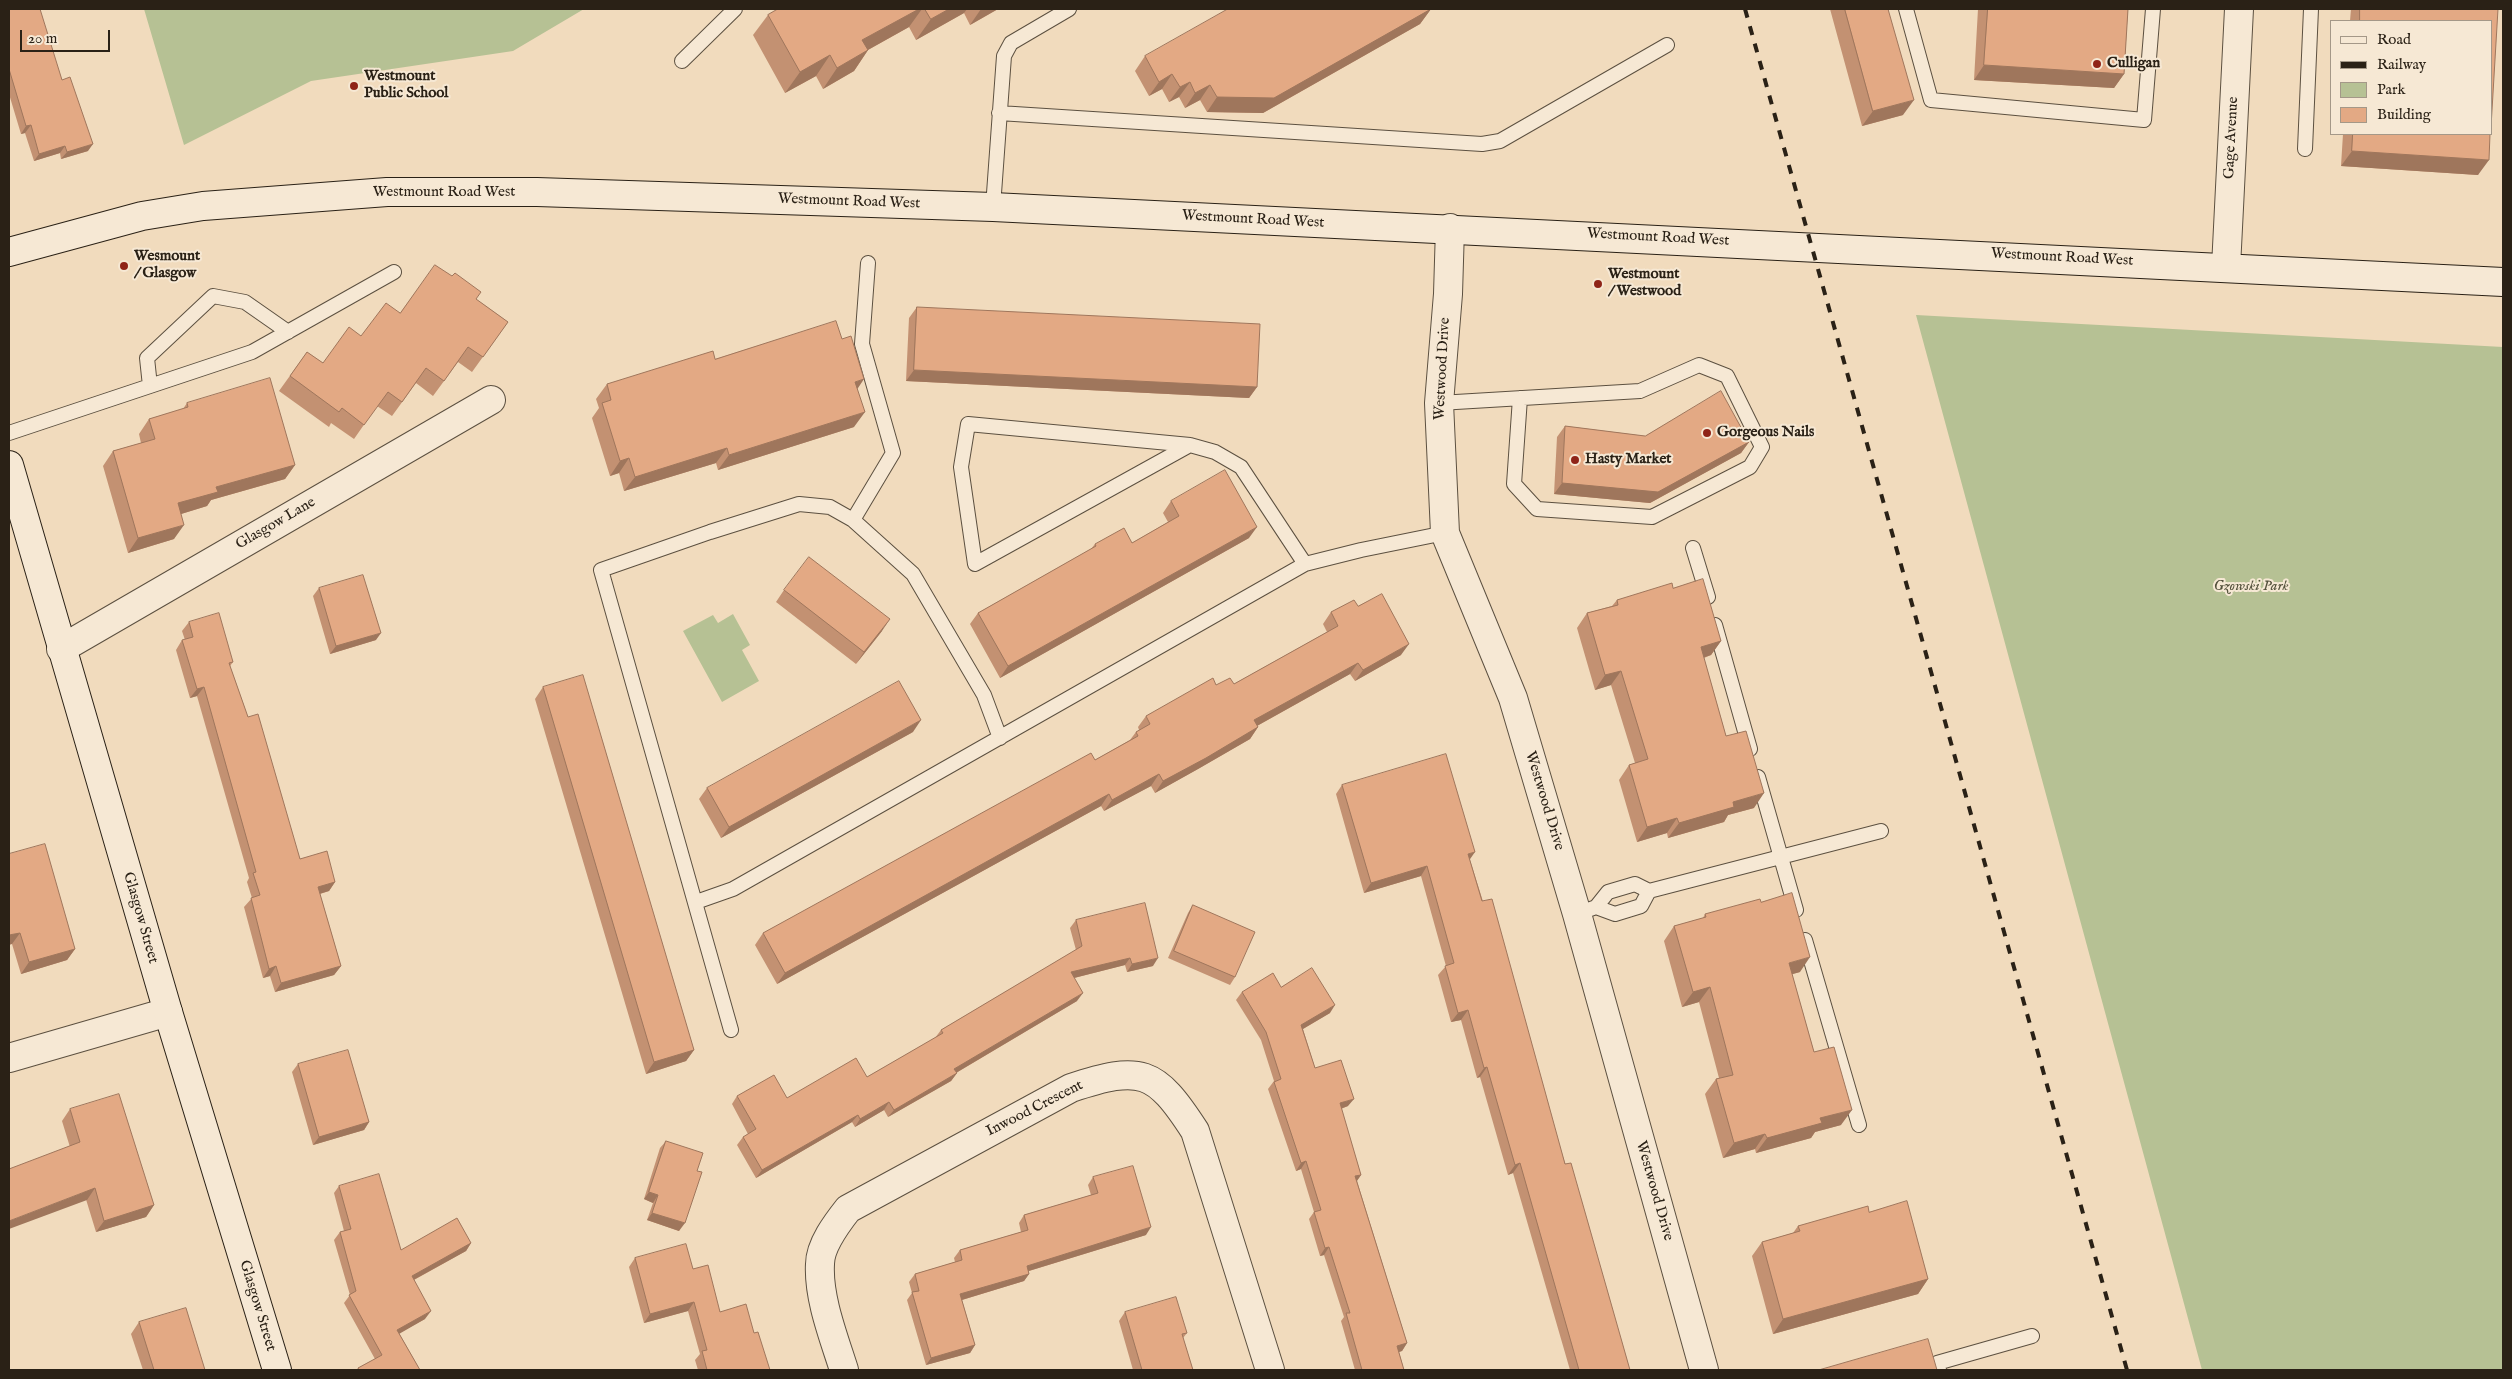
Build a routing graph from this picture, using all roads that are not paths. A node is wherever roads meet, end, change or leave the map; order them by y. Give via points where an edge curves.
1 (735, 9) edge
2 (1069, 9) edge
3 (1906, 9) edge
4 (2153, 9) edge
5 (2238, 9) edge
6 (2311, 9) edge
7 (1667, 44) dead end
8 (682, 61) dead end
9 (999, 112) junction
10 (2305, 149) dead end
11 (993, 207) junction
12 (1450, 228) junction
13 (9, 252) edge
14 (868, 263) dead end
15 (2226, 266) junction
16 (394, 272) dead end
17 (2503, 282) edge
18 (288, 332) junction
19 (150, 386) junction
20 (1520, 398) junction
21 (491, 400) dead end
22 (1439, 403) junction
23 (9, 433) edge
24 (1190, 445) junction
25 (9, 465) edge
26 (853, 520) junction
27 (1445, 533) junction
28 (1694, 548) dead end
29 (1305, 564) junction
30 (62, 649) junction
31 (1000, 738) junction
32 (1882, 831) dead end
33 (1781, 857) junction
34 (1649, 891) junction
35 (696, 902) junction
36 (1587, 910) junction
37 (168, 1012) junction
38 (731, 1030) dead end
39 (9, 1058) edge
40 (1859, 1126) dead end
41 (2032, 1336) dead end
42 (277, 1370) edge
43 (844, 1370) edge
44 (1270, 1370) edge
45 (1704, 1370) edge
46 (1940, 1370) edge

1 - 8 lane
2 - 9 lane via 1010,43 1004,56
3 - 4 lane via 1931,100 2144,120
5 - 15 street, Gage Avenue
6 - 10 lane
7 - 9 lane via 1500,141 1482,144
9 - 11 lane
11 - 12 street, Westmount Road West
11 - 13 street, Westmount Road West via 537,192 387,192 203,206 142,216
12 - 15 street, Westmount Road West
12 - 22 street, Westwood Drive
14 - 26 lane via 862,344 893,453
15 - 17 street, Westmount Road West
16 - 18 lane
18 - 19 lane via 252,352
18 - 19 lane via 245,302 213,296 147,358
19 - 23 lane
20 - 20 lane via 1640,392 1700,366 1727,376 1762,447 1750,467 1652,517 1537,509 1514,484
20 - 22 lane
21 - 30 street, Glasgow Lane
22 - 27 street, Westwood Drive
24 - 24 lane via 1035,530 975,564 961,468 968,424
24 - 29 lane via 1215,452 1241,468
25 - 30 street, Glasgow Street
26 - 31 lane via 913,574 984,695
26 - 35 lane via 830,507 799,504 601,570
27 - 29 lane
27 - 36 street, Westwood Drive via 1513,698
28 - 33 lane
29 - 31 lane
30 - 37 street, Glasgow Street
31 - 35 lane via 733,889
32 - 33 lane
33 - 34 lane
33 - 40 lane
34 - 36 lane via 1635,884 1608,892
34 - 36 lane via 1641,906 1615,914
35 - 38 lane
36 - 45 street, Westwood Drive
37 - 39 street
37 - 42 street, Glasgow Street
41 - 46 lane via 1937,1363
43 - 44 street, Inwood Crescent via 826,1310 820,1263 832,1230 848,1209 1071,1088 1121,1075 1140,1076 1157,1082 1175,1100 1195,1131

